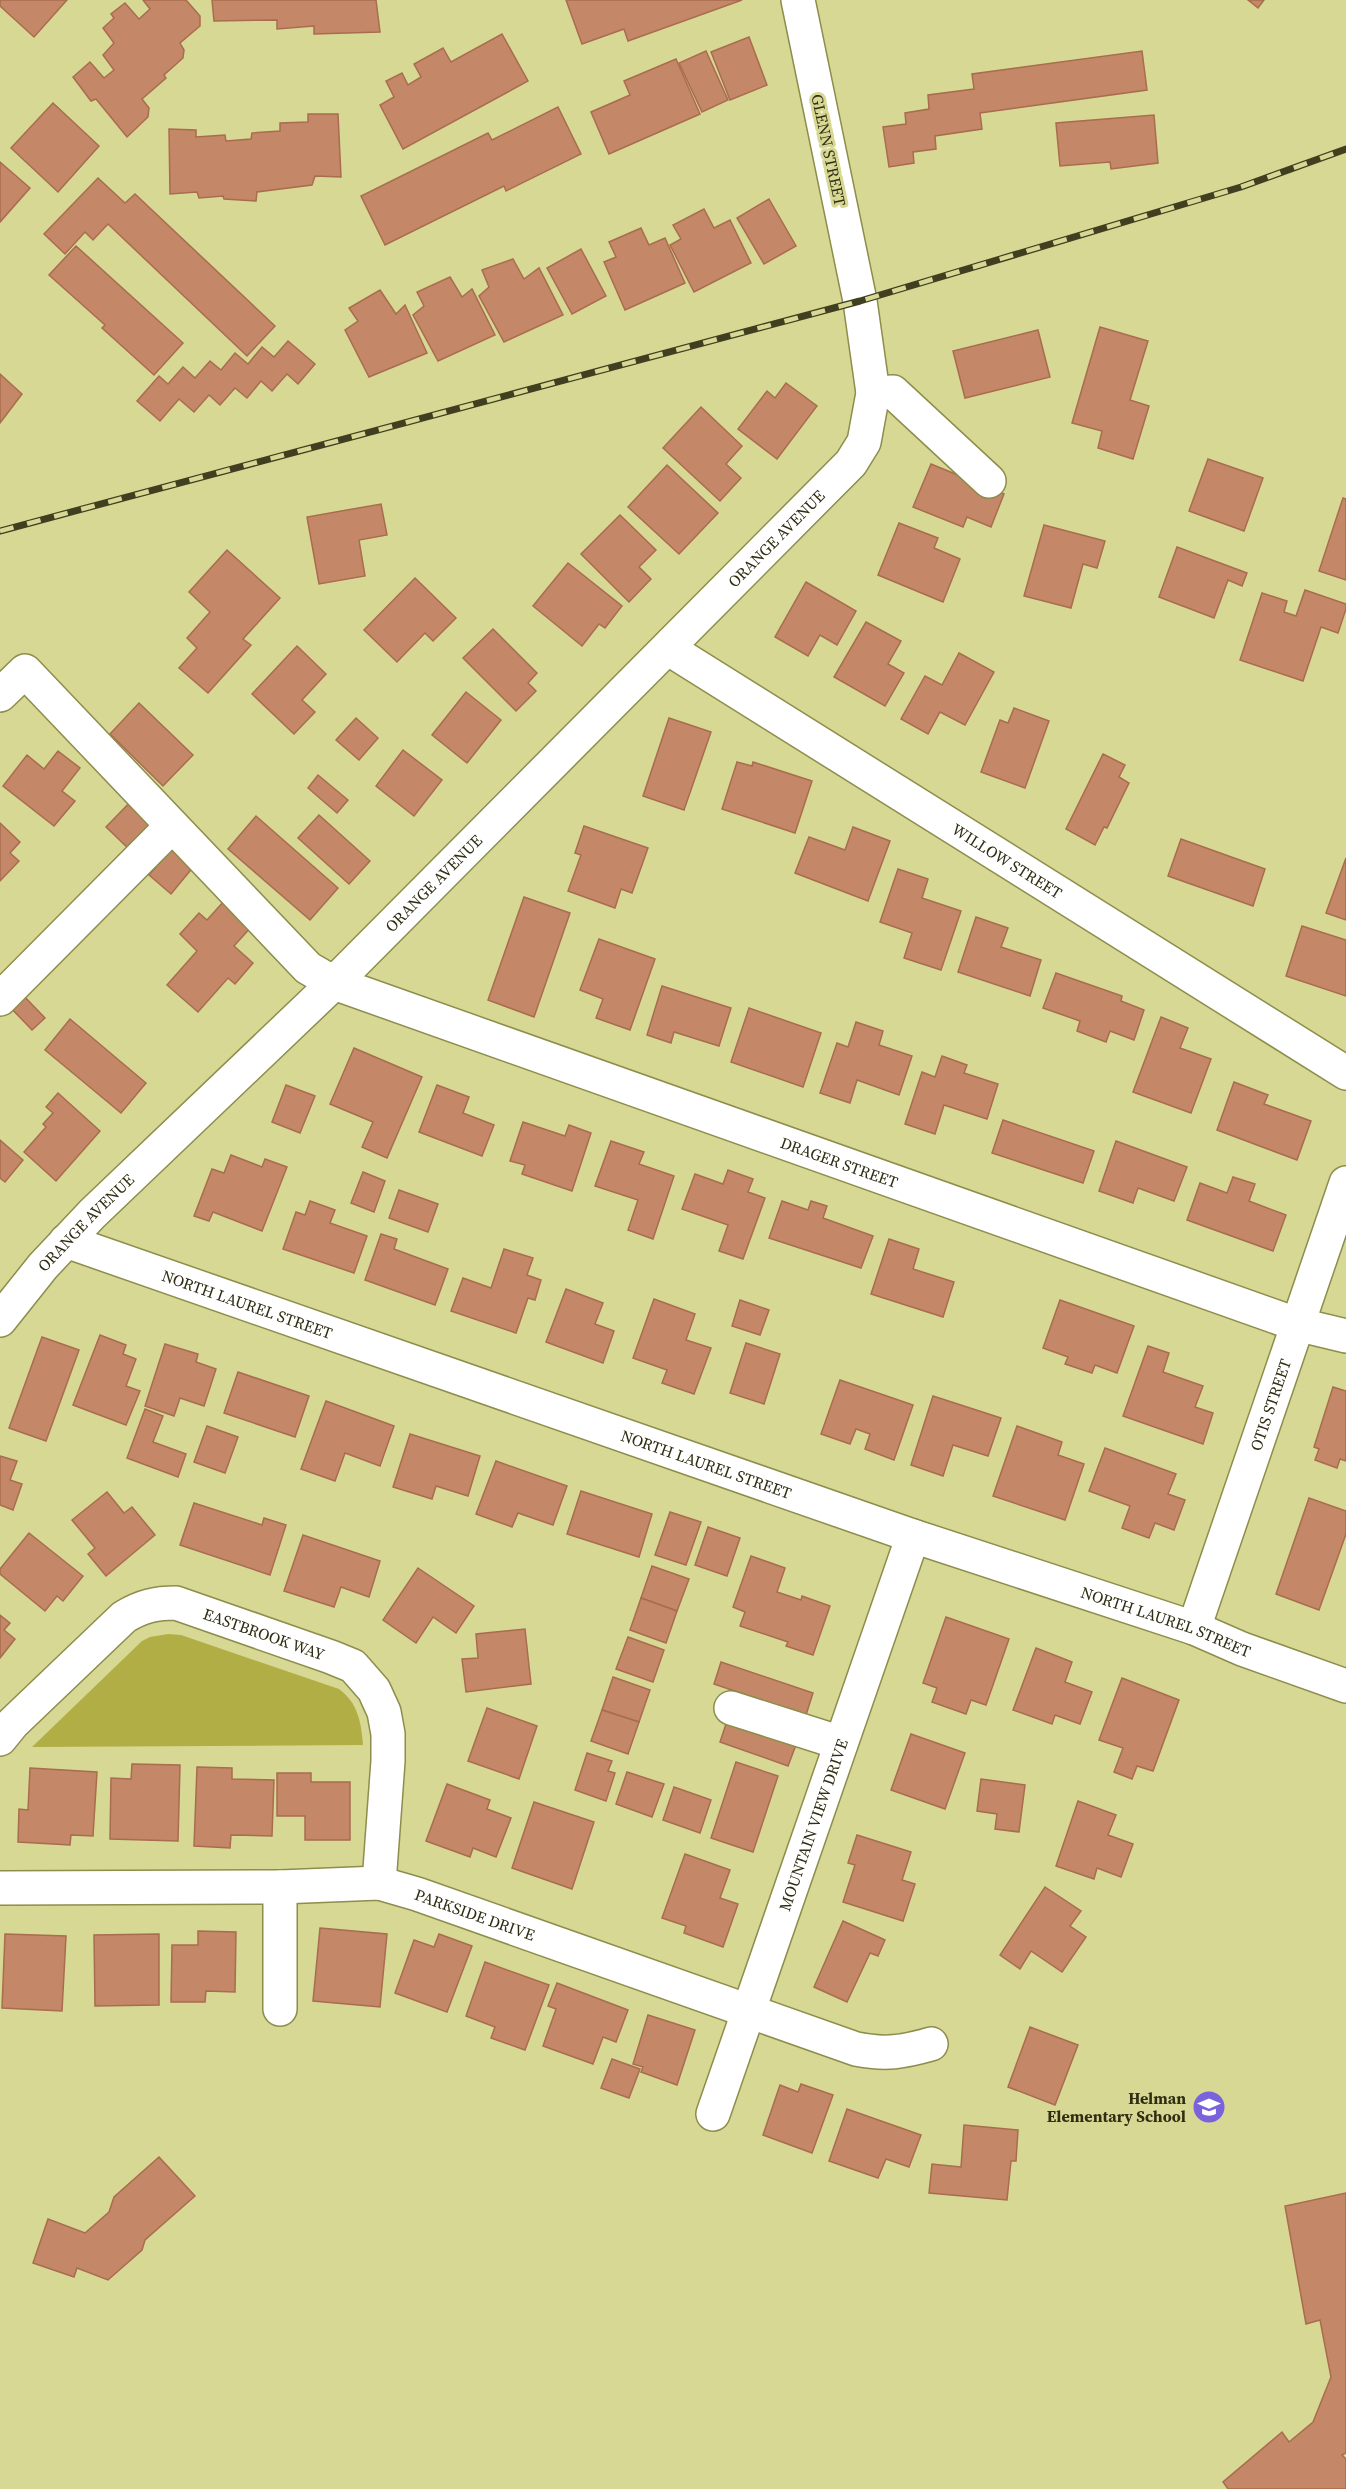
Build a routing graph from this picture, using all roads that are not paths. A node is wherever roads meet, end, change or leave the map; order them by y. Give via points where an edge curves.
1 (798, 0) edge
2 (873, 393) junction
3 (864, 442) joint
4 (989, 481) dead end
5 (669, 648) junction
6 (0, 695) edge
7 (172, 826) junction
8 (334, 983) junction
9 (0, 999) edge
10 (1346, 1073) edge
11 (1346, 1183) edge
12 (66, 1241) junction
13 (10, 1285) edge
14 (0, 1320) edge
15 (1296, 1324) junction
16 (1346, 1336) edge
17 (913, 1536) junction
18 (1194, 1628) junction
19 (1346, 1686) edge
20 (731, 1708) dead end
21 (0, 1739) edge
22 (841, 1743) junction
23 (379, 1883) junction
24 (280, 1887) junction
25 (0, 1888) edge
26 (280, 2009) dead end
27 (748, 2011) junction
28 (931, 2044) dead end
29 (713, 2114) dead end

1 - 2 street, GLENN STREET via 860,301
2 - 3 street, GLENN STREET
2 - 4 street via 893,392
3 - 5 street, ORANGE AVENUE via 851,463
5 - 8 street, ORANGE AVENUE
5 - 10 street, WILLOW STREET
6 - 7 street, DRAGER STREET via 26,670
7 - 8 street, DRAGER STREET via 308,968
7 - 9 street
8 - 12 street, ORANGE AVENUE
8 - 15 street, DRAGER STREET
11 - 15 street, OTIS STREET
12 - 13 street, ORANGE AVENUE
12 - 17 street, NORTH LAUREL STREET
13 - 14 street, ORANGE AVENUE
15 - 16 street, DRAGER STREET
15 - 18 street, OTIS STREET
17 - 18 street, NORTH LAUREL STREET
17 - 22 street, MOUNTAIN VIEW DRIVE
18 - 19 street, NORTH LAUREL STREET
20 - 22 street
21 - 23 street, EASTBROOK WAY via 124,1617 139,1607 176,1603 331,1657 353,1666 375,1690 384,1712 388,1761
22 - 27 street, MOUNTAIN VIEW DRIVE
23 - 24 street, PARKSIDE DRIVE
23 - 27 street, PARKSIDE DRIVE
24 - 25 street, PARKSIDE DRIVE
24 - 26 street
27 - 28 street, PARKSIDE DRIVE via 880,2054
27 - 29 street, MOUNTAIN VIEW DRIVE

